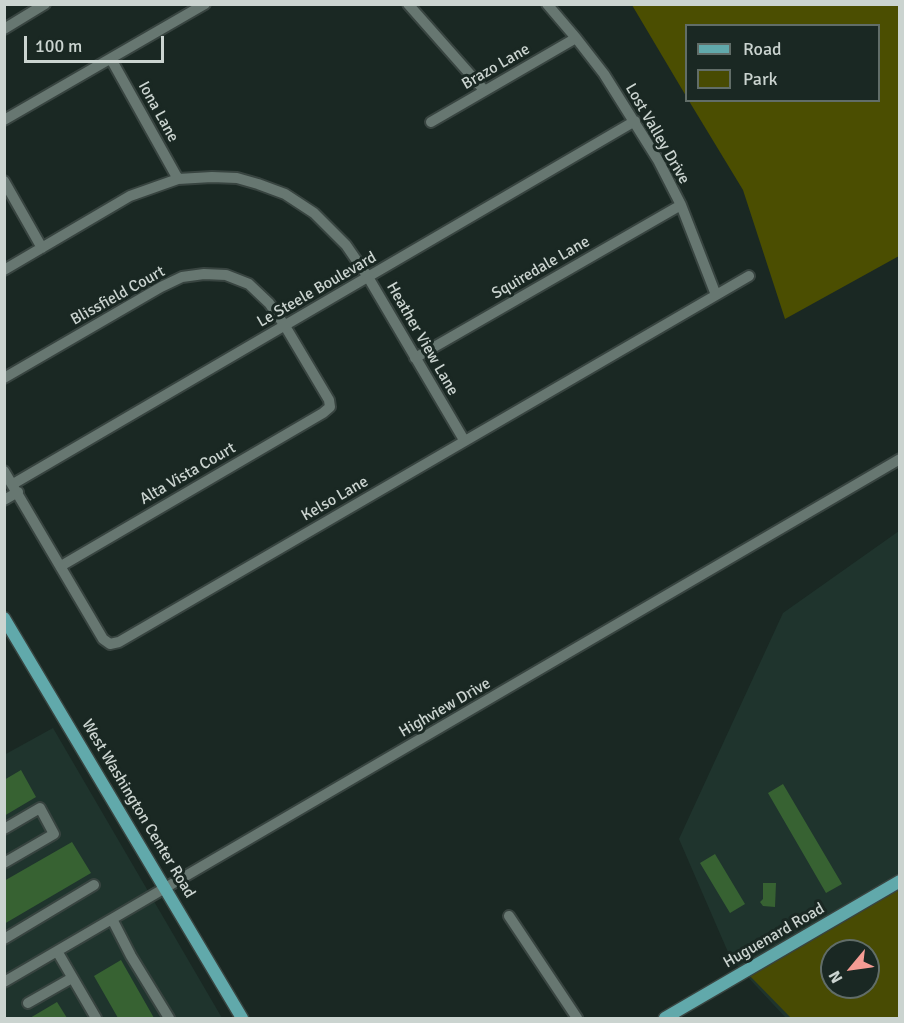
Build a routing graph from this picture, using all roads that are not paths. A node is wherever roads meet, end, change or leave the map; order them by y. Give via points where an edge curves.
1 (45, 4) edge
2 (205, 4) edge
3 (408, 4) edge
4 (547, 4) edge
5 (4, 29) edge
6 (576, 38) junction
7 (111, 59) junction
8 (484, 90) junction
9 (4, 120) edge
10 (635, 121) junction
11 (431, 122) dead end
12 (178, 179) junction
13 (4, 181) edge
14 (681, 205) junction
15 (42, 248) junction
16 (4, 270) edge
17 (749, 276) dead end
18 (368, 277) junction
19 (716, 294) junction
20 (285, 326) junction
21 (416, 358) junction
22 (4, 378) edge
23 (330, 407) joint
24 (464, 440) junction
25 (900, 459) edge
26 (9, 480) edge
27 (4, 500) edge
28 (61, 566) junction
29 (4, 618) edge
30 (4, 829) edge
31 (4, 863) edge
32 (900, 881) edge
33 (94, 885) dead end
34 (166, 887) junction
35 (509, 916) dead end
36 (112, 919) junction
37 (4, 939) edge
38 (57, 951) junction
39 (72, 978) junction
40 (4, 982) edge
41 (28, 1004) dead end
42 (96, 1018) edge
43 (169, 1018) edge
44 (242, 1018) edge
45 (577, 1018) edge
46 (665, 1018) edge

1 - 5 street
2 - 7 street
3 - 8 street
4 - 6 street, Lost Valley Drive
6 - 8 street, Brazo Lane
6 - 10 street, Lost Valley Drive
7 - 9 street
7 - 12 street, Iona Lane
8 - 11 street, Brazo Lane
10 - 14 street, Lost Valley Drive
10 - 18 street, Le Steele Boulevard
12 - 15 street, Heather View Lane via 130,196
12 - 18 street, Heather View Lane via 237,178 285,194 314,213 346,245
13 - 15 street
14 - 19 street, Lost Valley Drive
14 - 21 street, Squiredale Lane
15 - 16 street, Heather View Lane
17 - 19 street, Kelso Lane
18 - 20 street, Le Steele Boulevard
18 - 21 street, Heather View Lane
19 - 24 street, Kelso Lane
20 - 22 street, Blissfield Court via 249,284 226,275 182,277
20 - 23 street, Blissfield Court via 330,400
20 - 26 street, Le Steele Boulevard
21 - 24 street, Heather View Lane
23 - 28 street, Alta Vista Court
24 - 28 street, Kelso Lane via 119,642 110,644 103,639
25 - 34 street, Highview Drive
26 - 27 street, Le Steele Boulevard
26 - 28 street, Kelso Lane
29 - 34 main road, West Washington Center Road
30 - 31 street via 40,808 54,834
32 - 46 main road, Huguenard Road
33 - 37 street
34 - 36 street, Highview Drive
34 - 44 main road, West Washington Center Road
35 - 45 street
36 - 38 street, Highview Drive
36 - 43 street
38 - 39 street
38 - 40 street, Highview Drive
39 - 41 street
39 - 42 street

